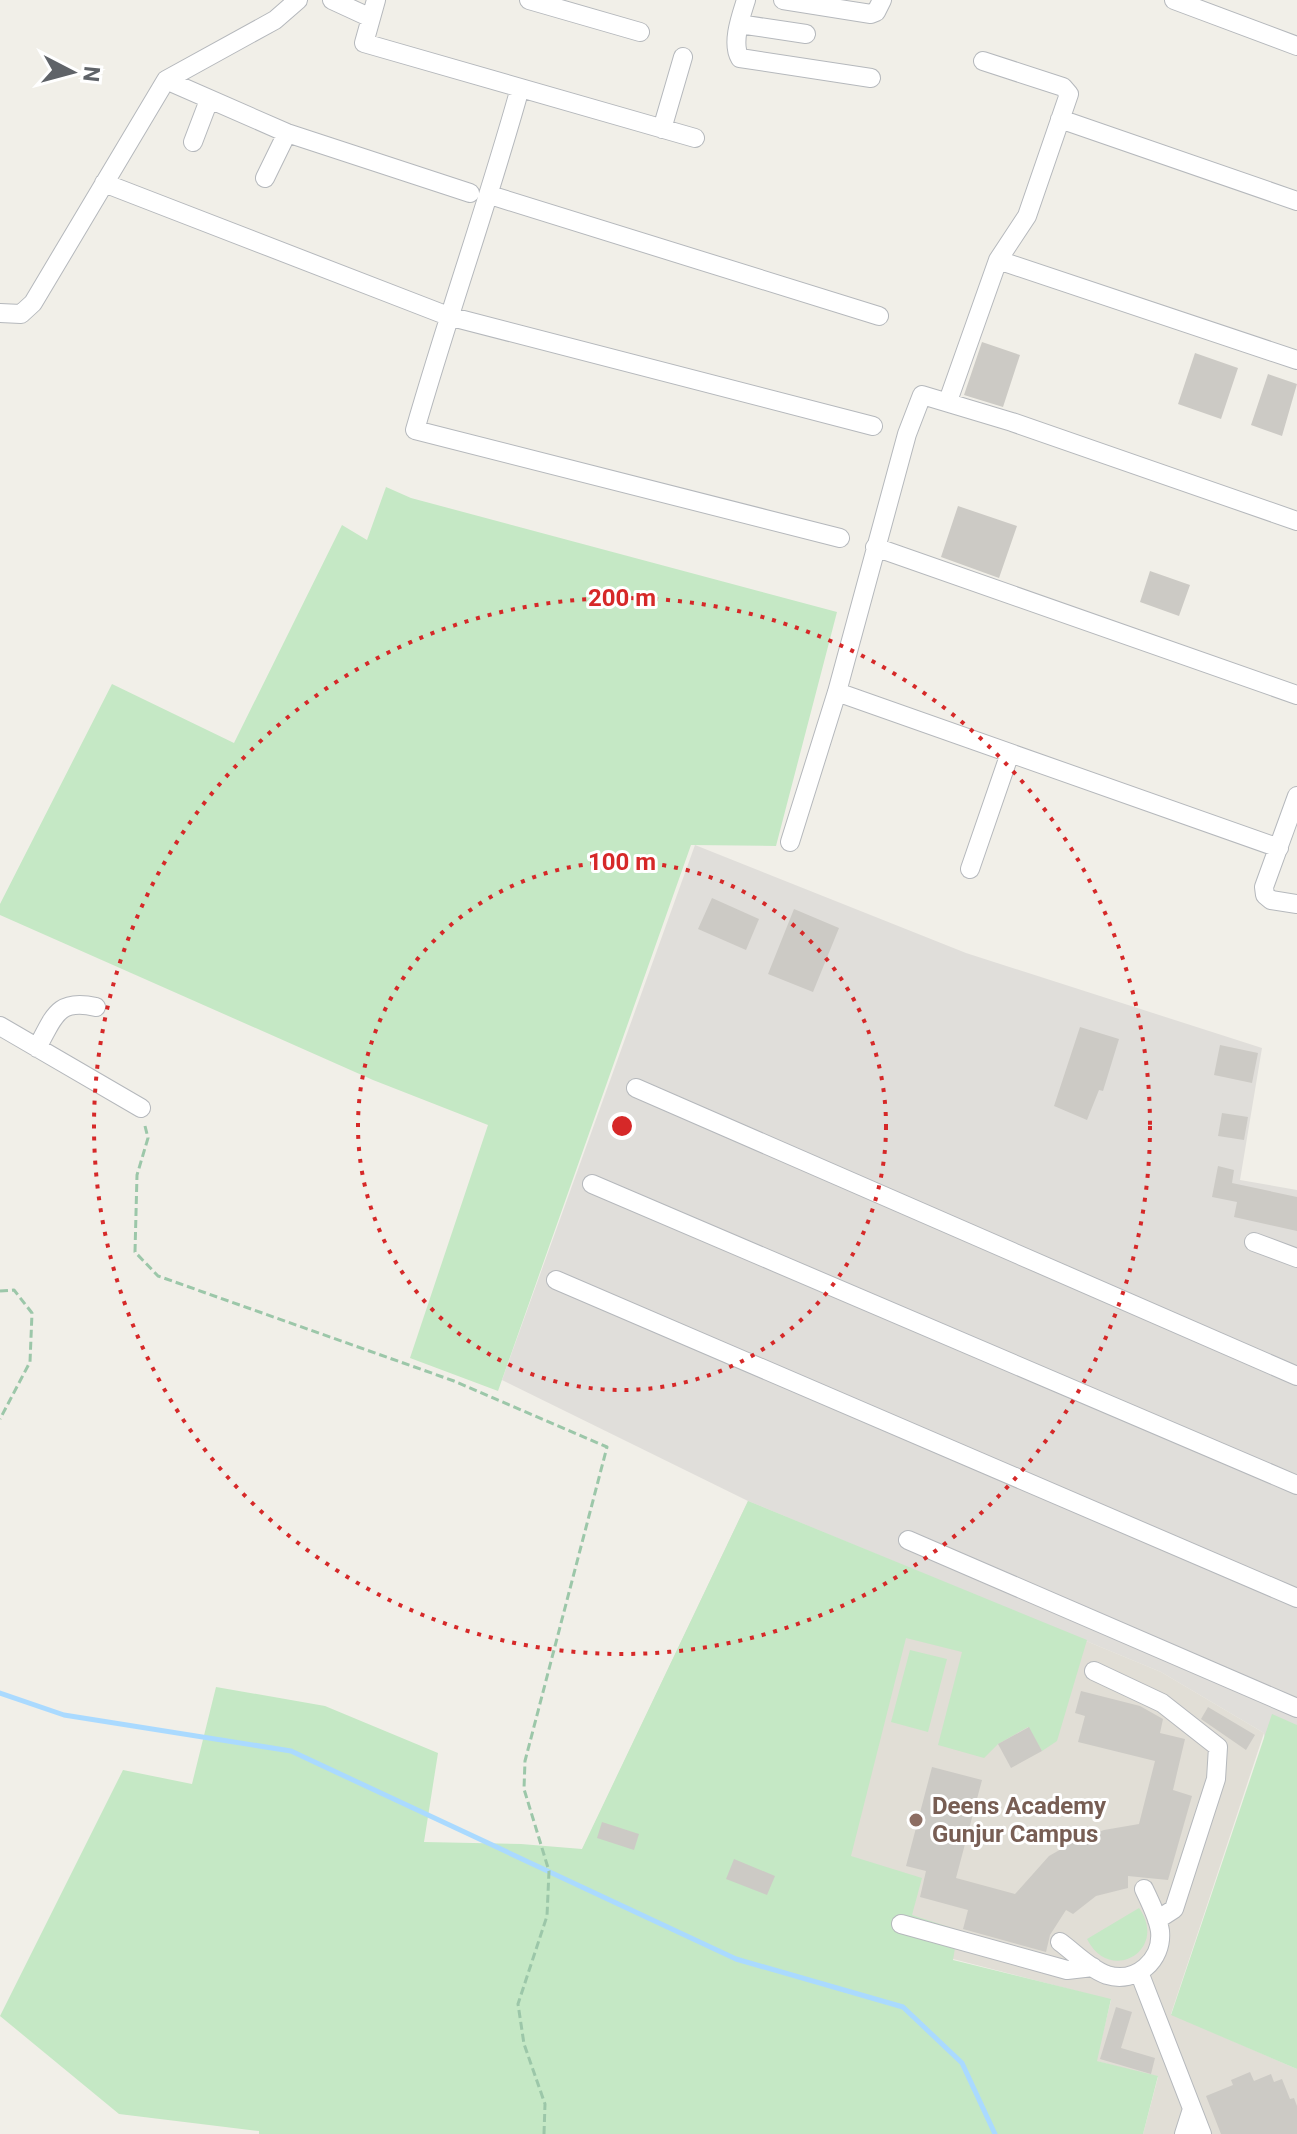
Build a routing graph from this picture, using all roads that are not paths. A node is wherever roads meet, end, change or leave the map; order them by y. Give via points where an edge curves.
1 (298, 0) edge
2 (332, 0) edge
3 (529, 0) edge
4 (746, 0) edge
5 (783, 0) edge
6 (882, 0) edge
7 (1174, 0) edge
8 (374, 9) edge
9 (739, 24) junction
10 (640, 32) dead end
11 (806, 34) dead end
12 (1297, 46) edge
13 (683, 57) dead end
14 (983, 61) dead end
15 (871, 78) dead end
16 (166, 80) junction
17 (520, 88) junction
18 (209, 100) junction
19 (1060, 119) junction
20 (662, 129) junction
21 (287, 133) junction
22 (695, 138) dead end
23 (193, 142) dead end
24 (265, 178) dead end
25 (104, 183) junction
26 (470, 193) dead end
27 (490, 195) junction
28 (1297, 201) edge
29 (998, 260) junction
30 (0, 313) edge
31 (448, 316) junction
32 (879, 316) dead end
33 (1297, 360) edge
34 (948, 401) junction
35 (873, 426) dead end
36 (1297, 521) edge
37 (840, 538) dead end
38 (875, 547) junction
39 (837, 692) junction
40 (1297, 695) edge
41 (1010, 753) junction
42 (1297, 796) edge
43 (790, 842) dead end
44 (1279, 848) junction
45 (970, 869) dead end
46 (1297, 904) edge
47 (96, 1007) dead end
48 (0, 1026) edge
49 (37, 1048) junction
50 (636, 1088) dead end
51 (141, 1108) road end
52 (592, 1184) dead end
53 (1254, 1242) dead end
54 (1297, 1258) edge
55 (556, 1280) dead end
56 (1297, 1376) edge
57 (1297, 1485) edge
58 (908, 1540) dead end
59 (1297, 1598) edge
60 (1094, 1671) dead end
61 (1297, 1708) edge
62 (1144, 1889) dead end
63 (1157, 1920) junction
64 (901, 1924) dead end
65 (1060, 1942) dead end
66 (1093, 1967) junction
67 (1139, 1972) junction
68 (1192, 2109) junction
69 (1184, 2134) edge
70 (1202, 2134) edge

1 - 16 street via 275,20
2 - 8 street
3 - 10 street
4 - 9 street
5 - 6 street via 871,14
7 - 12 street
8 - 17 street via 364,43
9 - 11 street
9 - 15 street via 740,58
13 - 20 street
14 - 19 street via 1067,89
16 - 18 street
16 - 25 street
17 - 20 street
17 - 27 street
18 - 21 street
18 - 23 street
19 - 28 street
19 - 29 street via 1027,216
20 - 22 street
21 - 24 street
21 - 26 street
25 - 30 street via 33,303 21,314
25 - 31 street
27 - 31 street
27 - 32 street
29 - 33 street
29 - 34 street
31 - 35 street
31 - 37 street via 415,430
34 - 36 street
34 - 38 street via 927,394 918,400
38 - 39 street
38 - 40 street
39 - 41 street
39 - 43 street
41 - 44 street
41 - 45 street
42 - 44 street
44 - 46 street via 1265,895
47 - 49 street via 75,1002 60,1009
48 - 49 street
49 - 51 street
50 - 56 street
52 - 57 street
53 - 54 street
55 - 59 street
58 - 61 street
60 - 63 street via 1162,1703 1218,1747 1216,1779 1174,1909
62 - 63 street
63 - 67 street via 1156,1954
64 - 66 street via 1067,1970
65 - 66 street
66 - 67 street via 1111,1976
67 - 68 street
68 - 69 street
68 - 70 street

